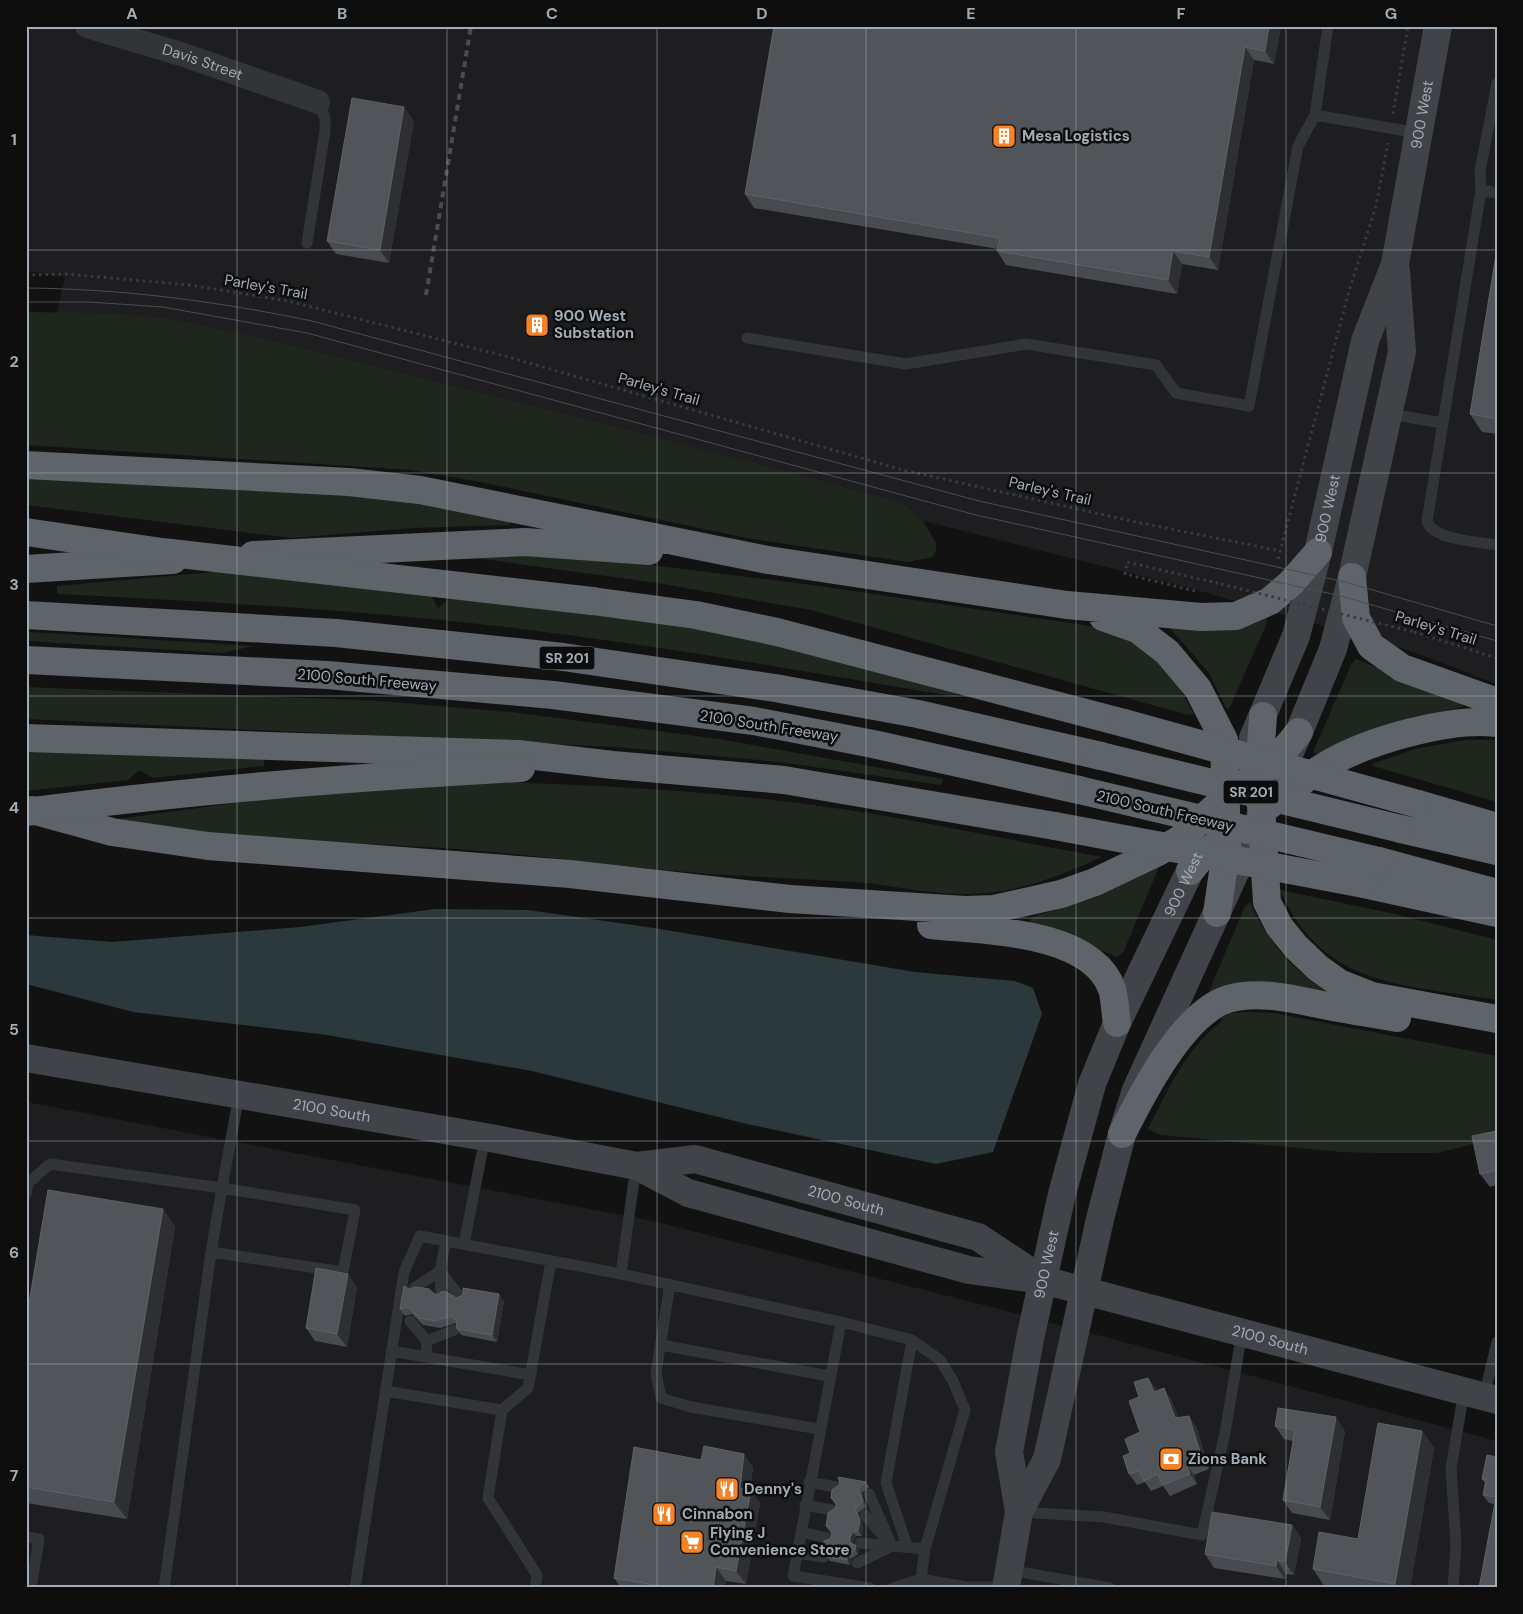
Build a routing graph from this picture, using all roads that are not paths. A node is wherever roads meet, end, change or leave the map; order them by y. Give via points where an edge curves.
1 (87, 26) edge
2 (1328, 26) edge
3 (1438, 26) edge
4 (1497, 83) edge
5 (318, 102) joint
6 (1315, 115) junction
7 (1418, 133) junction
8 (1481, 190) junction
9 (1497, 193) edge
10 (307, 243) dead end
11 (1395, 264) junction
12 (747, 338) dead end
13 (1389, 414) junction
14 (1443, 424) junction
15 (26, 465) edge
16 (26, 532) edge
17 (1497, 545) edge
18 (1318, 552) junction
19 (768, 560) junction
20 (26, 569) edge
21 (1352, 577) junction
22 (1067, 604) junction
23 (26, 615) edge
24 (26, 660) edge
25 (1497, 702) edge
26 (1263, 716) junction
27 (1497, 723) edge
28 (1299, 732) junction
29 (26, 738) edge
30 (519, 761) junction
31 (1259, 774) junction
32 (1224, 798) junction
33 (26, 810) edge
34 (1262, 810) junction
35 (1497, 827) edge
36 (1226, 836) junction
37 (1497, 851) edge
38 (1190, 871) junction
39 (1497, 893) edge
40 (790, 898) junction
41 (1497, 913) edge
42 (1217, 914) junction
43 (1497, 1018) edge
44 (1117, 1023) junction
45 (1497, 1028) edge
46 (26, 1058) edge
47 (239, 1095) junction
48 (1122, 1134) junction
49 (485, 1137) junction
50 (636, 1166) junction
51 (222, 1188) junction
52 (26, 1194) edge
53 (446, 1241) junction
54 (464, 1244) junction
55 (212, 1252) junction
56 (551, 1261) junction
57 (440, 1271) junction
58 (621, 1274) junction
59 (1043, 1280) junction
60 (670, 1284) junction
61 (414, 1288) edge
62 (426, 1290) edge
63 (1084, 1291) junction
64 (441, 1294) edge
65 (460, 1297) edge
66 (415, 1322) edge
67 (840, 1322) junction
68 (436, 1326) edge
69 (454, 1330) edge
70 (1242, 1332) junction
71 (912, 1340) junction
72 (427, 1341) junction
73 (661, 1345) junction
74 (1495, 1347) edge
75 (392, 1351) junction
76 (426, 1358) junction
77 (531, 1375) junction
78 (829, 1376) junction
79 (385, 1391) junction
80 (1482, 1396) edge
81 (502, 1410) junction
82 (819, 1429) junction
83 (809, 1482) junction
84 (836, 1487) edge
85 (869, 1494) dead end
86 (805, 1505) junction
87 (832, 1510) edge
88 (1019, 1512) junction
89 (865, 1516) dead end
90 (801, 1532) junction
91 (26, 1537) edge
92 (828, 1538) edge
93 (860, 1543) dead end
94 (892, 1546) junction
95 (907, 1546) junction
96 (925, 1549) junction
97 (797, 1553) junction
98 (824, 1557) dead end
99 (856, 1563) dead end
100 (1007, 1581) edge
101 (793, 1582) edge
102 (918, 1583) edge
103 (31, 1588) edge
104 (164, 1588) edge
105 (355, 1588) edge
106 (535, 1588) edge
107 (870, 1588) edge
108 (894, 1588) edge
109 (1110, 1588) edge
110 (1453, 1588) edge

1 - 5 street, Davis Street via 184,55
2 - 6 lane
3 - 7 main road, 900 West
4 - 8 lane via 1480,171
5 - 10 lane via 325,118 324,131
6 - 7 lane
6 - 12 lane via 1298,146 1249,406 1176,393 1156,365 1026,344 906,364
7 - 11 main road, 900 West
8 - 9 lane
8 - 14 lane
11 - 13 main road, 900 West via 1402,352
11 - 18 main road, 900 West via 1365,341
13 - 14 lane
13 - 21 main road, 900 West
14 - 17 lane via 1428,526 1440,535
15 - 19 highway via 348,482 420,490
16 - 35 highway, bridge via 162,552 696,615 777,632
18 - 22 highway via 1291,583 1270,600 1236,616 1201,617
18 - 26 main road, 900 West via 1296,636
19 - 20 highway via 525,542
19 - 22 highway
21 - 25 highway via 1356,618 1371,646 1402,668
21 - 28 main road, 900 West via 1333,649
22 - 32 highway via 1137,630 1167,652 1198,689 1224,740
23 - 37 highway, SR 201, bridge via 447,643 775,688 918,714
24 - 39 highway, 2100 South Freeway / SR 201, bridge via 327,675 562,696 754,721 1079,790
26 - 31 highway
26 - 32 main road, 900 West
27 - 34 highway via 1454,724 1422,730 1365,748 1330,762
28 - 31 highway via 1276,760
28 - 34 main road, 900 West
29 - 30 highway
30 - 33 highway, bridge via 405,774 169,793
30 - 41 highway, bridge via 784,780 1055,826 1364,884
31 - 32 highway
31 - 34 highway
32 - 36 highway
32 - 38 main road, 900 West
32 - 40 highway via 1179,840 1158,852 1095,882 1028,903 966,910
33 - 40 highway via 112,832 200,845 570,874
34 - 36 highway
34 - 42 main road, 900 West
34 - 43 highway via 1267,902 1279,926 1318,968 1339,983 1372,996
36 - 38 highway
36 - 42 highway
38 - 44 main road, 900 West
40 - 44 highway via 875,919 1024,936 1068,947 1091,960 1104,975 1112,989
42 - 48 main road, 900 West via 1136,1090
44 - 59 main road, 900 West via 1092,1084 1058,1207
45 - 48 highway via 1457,1028 1274,996 1227,999 1196,1018 1170,1051
46 - 47 main road, 2100 South
47 - 49 main road, 2100 South
47 - 51 lane
48 - 63 main road, 900 West
49 - 50 main road, 2100 South
49 - 54 lane
50 - 58 lane
50 - 59 main road, 2100 South via 698,1195 969,1270
51 - 52 lane via 50,1164 28,1184
51 - 55 lane
51 - 55 lane via 355,1210 343,1272
53 - 54 lane
53 - 57 lane
53 - 75 lane via 420,1236 404,1272
54 - 56 lane
55 - 104 lane
56 - 58 lane
56 - 77 lane
57 - 61 lane
57 - 62 lane
57 - 64 lane
57 - 65 lane
58 - 60 lane
59 - 63 main road, 2100 South
59 - 88 main road, 900 West via 1009,1452
60 - 67 lane
60 - 73 lane
63 - 70 main road, 2100 South
63 - 88 main road, 900 West via 1047,1459
66 - 72 lane
67 - 71 lane
67 - 78 lane
68 - 72 lane
69 - 72 lane
70 - 80 main road, 2100 South
70 - 88 lane via 1225,1433 1202,1534 1104,1517
71 - 95 lane via 886,1483
71 - 96 lane via 940,1360 964,1410
72 - 76 lane
73 - 78 lane
73 - 82 lane via 656,1373 661,1398 691,1407
74 - 80 lane
75 - 76 lane
75 - 79 lane
76 - 77 lane
77 - 81 lane via 528,1388
78 - 82 lane
79 - 81 lane
79 - 105 lane
80 - 110 lane via 1451,1468 1456,1545
81 - 106 lane via 488,1498 537,1575
82 - 83 lane
83 - 84 lane
83 - 86 lane
85 - 94 lane
86 - 87 lane
86 - 90 lane
88 - 100 main road, 900 West
89 - 94 lane
90 - 92 lane
90 - 97 lane
91 - 103 lane via 39,1539
93 - 94 lane
94 - 95 lane
94 - 99 lane
95 - 96 lane
96 - 102 lane
97 - 98 lane
97 - 101 lane
100 - 102 lane via 966,1587
100 - 109 lane
101 - 107 lane
102 - 108 lane

